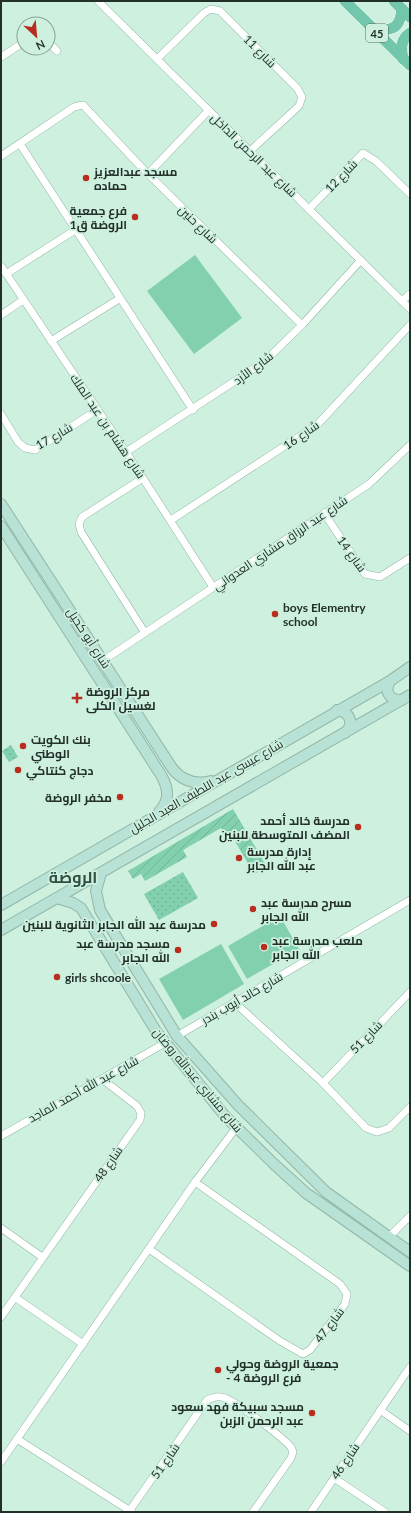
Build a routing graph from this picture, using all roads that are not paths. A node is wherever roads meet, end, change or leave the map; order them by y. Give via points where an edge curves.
1 (345, 1) edge
2 (394, 1) edge
3 (101, 2) edge
4 (406, 13) edge
5 (373, 29) junction
6 (410, 33) edge
7 (16, 47) edge
8 (1, 57) edge
9 (157, 59) junction
10 (407, 62) edge
11 (208, 111) junction
12 (20, 144) junction
13 (250, 151) junction
14 (1, 155) edge
15 (148, 174) junction
16 (410, 194) edge
17 (309, 209) junction
18 (75, 230) junction
19 (361, 260) junction
20 (1, 266) edge
21 (6, 274) junction
22 (410, 294) edge
23 (119, 299) junction
24 (23, 300) junction
25 (402, 301) junction
26 (410, 309) edge
27 (1, 315) edge
28 (302, 325) junction
29 (410, 325) edge
30 (51, 341) junction
31 (96, 410) junction
32 (193, 410) junction
33 (1, 414) edge
34 (410, 445) edge
35 (126, 452) junction
36 (142, 478) junction
37 (1, 504) edge
38 (324, 513) junction
39 (9, 516) junction
40 (171, 520) junction
41 (1, 525) edge
42 (19, 531) junction
43 (9, 538) junction
44 (410, 558) edge
45 (213, 587) junction
46 (145, 633) junction
47 (104, 660) junction
48 (410, 667) edge
49 (390, 681) junction
50 (406, 698) edge
51 (337, 710) junction
52 (345, 733) junction
53 (168, 763) junction
54 (157, 770) junction
55 (220, 778) junction
56 (155, 816) junction
57 (101, 873) junction
58 (57, 898) junction
59 (410, 900) edge
60 (1, 905) edge
61 (1, 930) edge
62 (133, 964) junction
63 (122, 972) junction
64 (410, 992) edge
65 (234, 1002) junction
66 (177, 1036) junction
67 (165, 1042) junction
68 (102, 1079) junction
69 (323, 1083) junction
70 (410, 1107) edge
71 (236, 1128) junction
72 (1, 1136) edge
73 (287, 1154) junction
74 (275, 1166) junction
75 (302, 1168) junction
76 (290, 1179) junction
77 (195, 1182) junction
78 (410, 1216) edge
79 (1, 1228) edge
80 (389, 1237) junction
81 (149, 1249) junction
82 (410, 1252) edge
83 (42, 1257) junction
84 (410, 1266) edge
85 (16, 1298) junction
86 (1, 1317) edge
87 (84, 1344) junction
88 (410, 1367) edge
89 (380, 1410) junction
90 (410, 1431) edge
91 (17, 1439) junction
92 (1, 1462) edge
93 (334, 1478) junction
94 (131, 1511) edge
95 (253, 1512) edge
96 (311, 1512) edge
97 (385, 1512) edge

1 - 5 main road, 45
2 - 4 main road
3 - 9 street, شارع عبد الرحمن الداخل
4 - 5 main road via 395,27 387,30
5 - 10 main road, 45
6 - 10 main road via 402,44
7 - 8 street
9 - 11 street, شارع عبد الرحمن الداخل
9 - 13 street, شارع 11 via 204,13 211,9 220,11 297,88 302,97 299,106
11 - 13 street, شارع عبد الرحمن الداخل
11 - 15 street
12 - 14 street, شارع حنين
12 - 15 street, شارع حنين via 81,104
12 - 18 street
13 - 17 street, شارع عبد الرحمن الداخل
15 - 28 street, شارع حنين
16 - 17 street, شارع 12 via 376,161 363,153
17 - 19 street, شارع عبد الرحمن الداخل
18 - 21 street
18 - 23 street
19 - 25 street, شارع عبد الرحمن الداخل
19 - 28 street, شارع الأزد
20 - 21 street, شارع هشام بن عبد الملك
21 - 24 street, شارع هشام بن عبد الملك
22 - 25 street
23 - 30 street
23 - 32 street
24 - 27 street
24 - 30 street, شارع هشام بن عبد الملك
25 - 26 street, شارع عبد الرحمن الداخل
28 - 32 street, شارع الأزد via 264,362
29 - 40 street, شارع 16 via 317,425
30 - 31 street, شارع هشام بن عبد الملك
31 - 33 street, شارع 17 via 35,450 25,448 18,442
31 - 35 street, شارع هشام بن عبد الملك
32 - 35 street, شارع الأزد
34 - 38 street, شارع عبد الرزاق مشاري العدواني via 369,484
35 - 36 street, شارع هشام بن عبد الملك
36 - 40 street, شارع هشام بن عبد الملك
36 - 46 street via 82,517 79,524 81,532
37 - 39 street, شارع أبو كحيل
38 - 44 street, شارع 14 via 364,574 380,577
38 - 45 street, شارع عبد الرزاق مشاري العدواني
39 - 41 street via 8,522
39 - 42 street, شارع أبو كحيل
40 - 45 street, شارع هشام بن عبد الملك
41 - 43 street, شارع أبو كحيل
42 - 43 street via 11,532
42 - 47 street, شارع أبو كحيل
43 - 54 street, شارع أبو كحيل
45 - 46 street, شارع عبد الرزاق مشاري العدواني
46 - 47 street, شارع عبد الرزاق مشاري العدواني
47 - 53 street, شارع أبو كحيل
48 - 49 street, شارع عيسى عبد اللطيف العبد الجليل
49 - 50 street via 387,686 390,697 396,700
49 - 51 street, شارع عيسى عبد اللطيف العبد الجليل
50 - 52 street, شارع عيسى عبد اللطيف العبد الجليل
51 - 52 street via 350,718 349,729
51 - 55 street, شارع عيسى عبد اللطيف العبد الجليل
52 - 57 street, شارع عيسى عبد اللطيف العبد الجليل
53 - 54 street via 164,768
53 - 55 street, شارع أبو كحيل via 178,776 191,782 206,782
54 - 56 street, شارع أبو كحيل via 165,782 168,796 166,803
55 - 56 street, شارع عيسى عبد اللطيف العبد الجليل
56 - 60 street, شارع عيسى عبد اللطيف العبد الجليل
57 - 58 street, شارع عيسى عبد اللطيف العبد الجليل
57 - 62 street, شارع مشاري عبدالله روضان via 97,884 100,910
58 - 61 street, شارع عيسى عبد اللطيف العبد الجليل
58 - 63 street, شارع مشاري عبدالله روضان via 81,908
59 - 65 street, شارع خالد أيوب بندر
62 - 63 street via 125,963
62 - 66 street, شارع مشاري عبدالله روضان
63 - 67 street, شارع مشاري عبدالله روضان
64 - 69 street, شارع 51
65 - 66 street, شارع خالد أيوب بندر
65 - 69 street
66 - 73 street, شارع مشاري عبدالله روضان via 238,1105
67 - 68 street, شارع عبد الله أحمد الماجد
67 - 71 street, شارع مشاري عبدالله روضان
68 - 72 street, شارع عبد الله أحمد الماجد
68 - 83 street, شارع 48 via 138,1106 140,1120
69 - 70 street via 366,1128 377,1132 389,1128
71 - 74 street, شارع مشاري عبدالله روضان
71 - 77 street
73 - 74 street via 286,1165
73 - 75 street, شارع مشاري عبدالله روضان
74 - 76 street, شارع مشاري عبدالله روضان
75 - 76 street via 294,1169
75 - 80 street, شارع مشاري عبدالله روضان via 326,1192
76 - 84 street, شارع مشاري عبدالله روضان
77 - 81 street
77 - 81 street, شارع 47 via 340,1284 347,1294 345,1304 310,1350 303,1354 280,1341
78 - 80 street
79 - 83 street
80 - 82 street, شارع مشاري عبدالله روضان
81 - 87 street
83 - 85 street, شارع 48
85 - 86 street, شارع 48
85 - 87 street
87 - 91 street
88 - 89 street, شارع 46
89 - 90 street
89 - 93 street, شارع 46
91 - 92 street
91 - 94 street
93 - 96 street, شارع 46
93 - 97 street
94 - 95 street, شارع 51 via 207,1400 218,1397 237,1405 292,1447 291,1458

